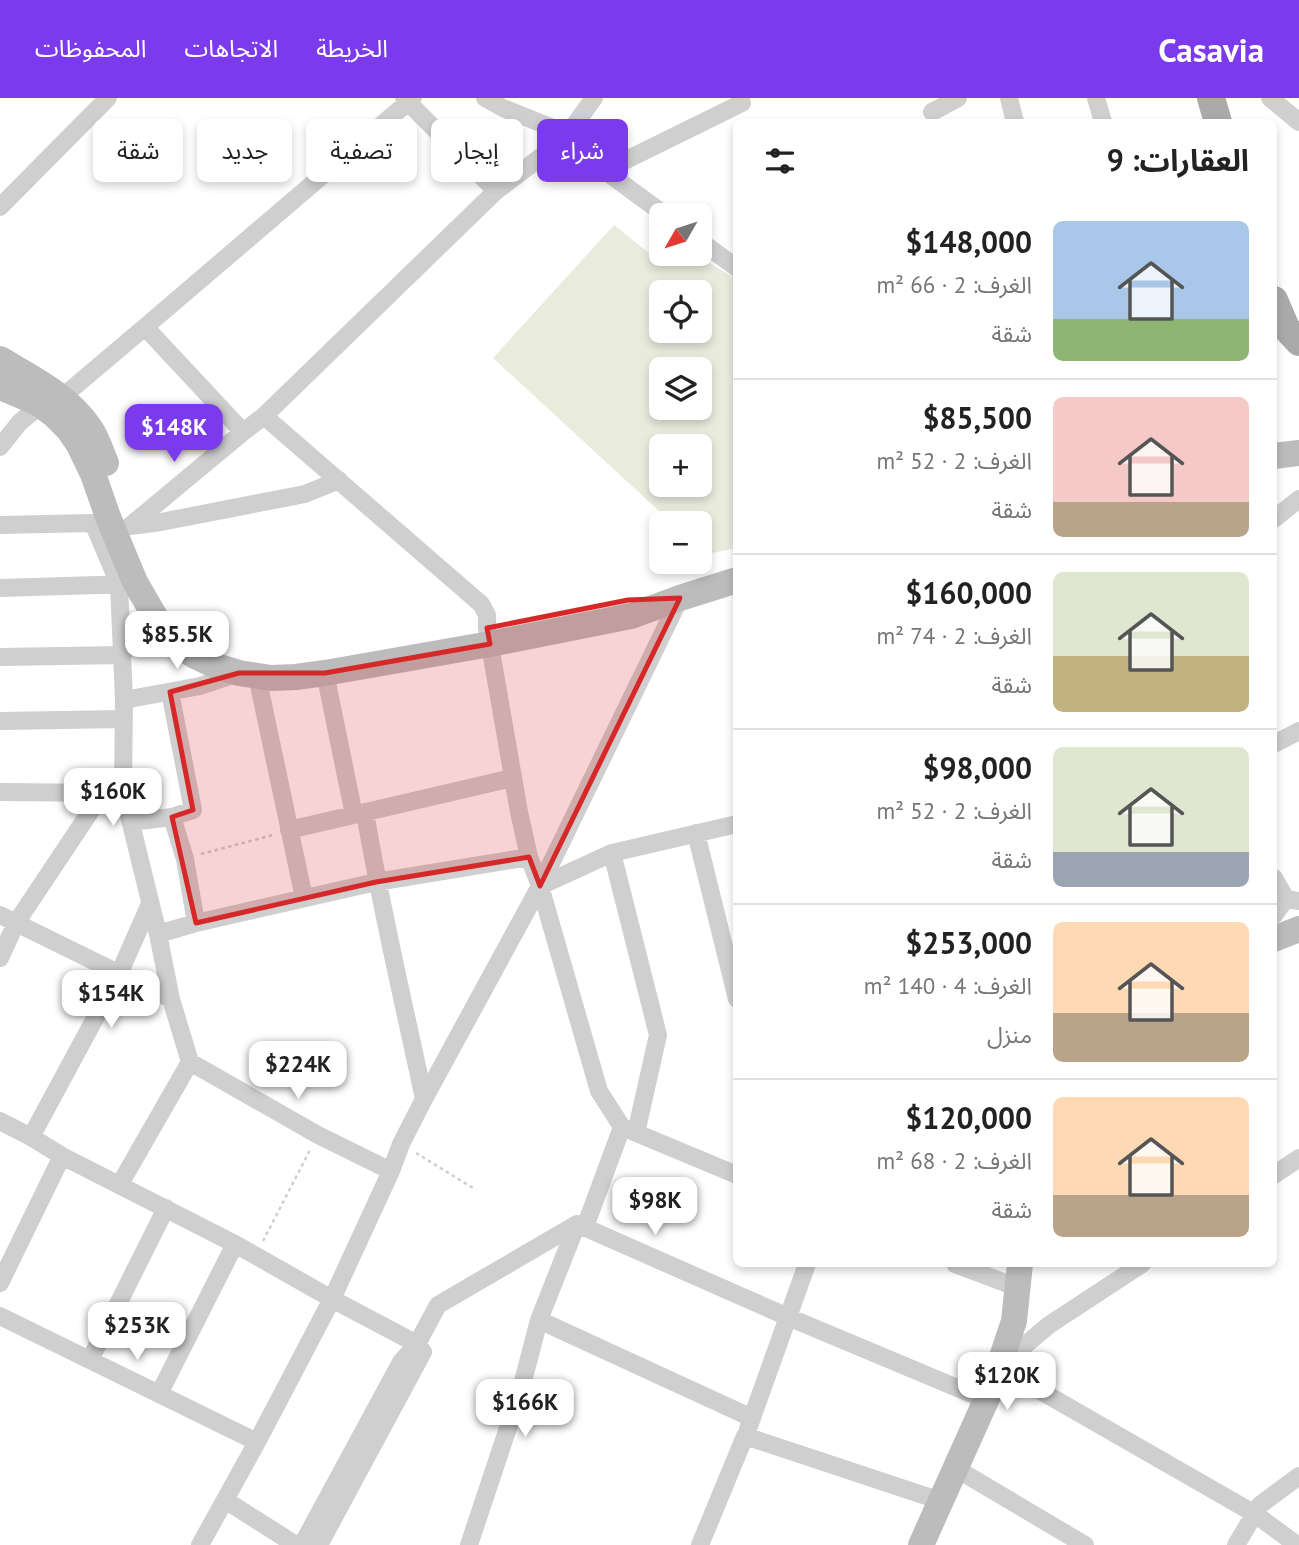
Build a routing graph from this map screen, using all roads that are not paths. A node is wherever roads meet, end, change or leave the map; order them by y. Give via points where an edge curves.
1 (108, 98) edge
2 (485, 98) edge
3 (519, 98) edge
4 (594, 98) edge
5 (958, 98) edge
6 (1009, 98) edge
7 (1096, 98) edge
8 (1211, 98) edge
9 (1270, 98) edge
10 (408, 99) edge
11 (746, 100) edge
12 (930, 111) edge
13 (524, 117) junction
14 (579, 119) edge
15 (738, 119) edge
16 (1015, 119) edge
17 (1102, 119) edge
18 (1217, 119) edge
19 (1299, 121) edge
20 (537, 122) edge
21 (628, 159) edge
22 (537, 160) edge
23 (622, 182) edge
24 (496, 191) junction
25 (649, 203) edge
26 (0, 207) edge
27 (712, 250) edge
28 (733, 265) edge
29 (1277, 307) edge
30 (145, 327) junction
31 (1299, 342) edge
32 (0, 359) edge
33 (0, 387) edge
34 (51, 402) junction
35 (264, 416) junction
36 (243, 432) junction
37 (0, 447) edge
38 (1299, 453) edge
39 (1277, 456) edge
40 (339, 480) junction
41 (1299, 499) edge
42 (1277, 517) edge
43 (0, 525) edge
44 (130, 526) junction
45 (733, 581) edge
46 (128, 584) junction
47 (0, 588) edge
48 (680, 598) junction
49 (488, 636) junction
50 (123, 655) junction
51 (0, 657) edge
52 (325, 673) junction
53 (248, 674) junction
54 (170, 692) junction
55 (124, 699) junction
56 (123, 719) junction
57 (0, 721) edge
58 (1299, 731) edge
59 (1277, 742) edge
60 (512, 778) junction
61 (123, 791) junction
62 (0, 792) edge
63 (102, 794) junction
64 (359, 814) junction
65 (172, 817) junction
66 (131, 822) junction
67 (733, 825) edge
68 (289, 831) junction
69 (696, 834) junction
70 (612, 853) junction
71 (529, 857) junction
72 (1277, 881) edge
73 (376, 882) junction
74 (540, 886) junction
75 (304, 898) junction
76 (1293, 900) edge
77 (150, 904) junction
78 (1277, 913) edge
79 (8, 919) edge
80 (195, 923) junction
81 (1299, 929) edge
82 (158, 934) junction
83 (1277, 938) edge
84 (0, 958) edge
85 (119, 974) junction
86 (733, 983) edge
87 (171, 999) junction
88 (190, 1062) junction
89 (424, 1099) junction
90 (0, 1121) edge
91 (629, 1130) junction
92 (31, 1137) junction
93 (62, 1156) junction
94 (1299, 1158) edge
95 (391, 1171) junction
96 (733, 1173) edge
97 (1277, 1173) edge
98 (120, 1184) junction
99 (166, 1208) junction
100 (581, 1226) junction
101 (235, 1244) junction
102 (806, 1267) edge
103 (972, 1267) edge
104 (1137, 1267) edge
105 (1020, 1276) edge
106 (0, 1283) edge
107 (332, 1299) junction
108 (788, 1317) junction
109 (539, 1320) junction
110 (4, 1323) edge
111 (417, 1344) junction
112 (90, 1360) junction
113 (999, 1367) junction
114 (159, 1394) junction
115 (986, 1400) junction
116 (752, 1418) junction
117 (745, 1436) junction
118 (257, 1442) junction
119 (956, 1468) junction
120 (1299, 1476) edge
121 (225, 1500) junction
122 (941, 1501) junction
123 (1255, 1514) junction
124 (200, 1545) edge
125 (296, 1545) edge
126 (302, 1545) edge
127 (319, 1545) edge
128 (469, 1545) edge
129 (700, 1545) edge
130 (921, 1545) edge
131 (1085, 1545) edge
132 (1236, 1545) edge
133 (1297, 1545) edge

1 - 26 street
2 - 13 street
3 - 13 street
4 - 14 street
5 - 12 street
6 - 16 street
7 - 17 street
8 - 18 main road
9 - 19 street
10 - 24 street
10 - 30 street
11 - 15 street via 735,107
11 - 21 street
13 - 20 street
22 - 24 street
23 - 25 street
24 - 35 street
27 - 28 street
29 - 31 main road via 1286,328
30 - 34 street
30 - 36 street
32 - 34 main road via 48,387
33 - 34 main road
34 - 37 street via 20,422
34 - 44 main road via 75,410 91,429
34 - 46 main road via 55,416 79,445 93,474
35 - 36 street
35 - 40 street
36 - 44 street
38 - 39 main road
40 - 44 street via 305,494
40 - 49 street via 481,604
41 - 42 street
43 - 46 street via 93,523
44 - 49 main road via 165,605 185,629 208,646 240,659 274,663 315,660
45 - 48 main road
46 - 47 street
46 - 50 street
46 - 53 main road via 175,643 216,666
48 - 49 main road via 628,600
48 - 74 street
49 - 52 main road
49 - 60 street
50 - 51 street
50 - 55 street
52 - 53 main road
52 - 64 street
53 - 54 street
53 - 68 street
54 - 55 street
54 - 65 street via 193,810
55 - 56 street
56 - 57 street
56 - 61 street
58 - 59 street
60 - 64 street
60 - 71 street
61 - 63 street
61 - 66 street
62 - 63 street
63 - 79 street
64 - 68 street
64 - 73 street
65 - 66 street
65 - 80 street via 185,859
66 - 77 street
67 - 69 street
68 - 75 street
69 - 70 street
69 - 86 street
70 - 74 street
70 - 91 street via 658,1035
71 - 73 street
71 - 74 street
72 - 76 street
73 - 75 street
73 - 89 street
74 - 89 street
74 - 91 street via 599,1091
75 - 80 street
76 - 78 street
77 - 82 street
77 - 85 street
79 - 84 street
79 - 85 street
80 - 82 street
81 - 83 main road
82 - 87 street
85 - 87 street
85 - 92 street
87 - 88 street
88 - 95 street
88 - 98 street
89 - 95 street
90 - 92 street
91 - 96 street
91 - 100 street
92 - 93 street
93 - 98 street
93 - 106 street
94 - 97 street
95 - 107 street
98 - 99 street
99 - 101 street
99 - 112 street
100 - 108 street
100 - 109 street
100 - 111 street via 438,1305
101 - 107 street
101 - 114 street
102 - 108 street
103 - 105 street
104 - 113 street via 1049,1325
105 - 113 main road via 1014,1321
107 - 111 street
107 - 118 street
108 - 115 street
108 - 116 street
109 - 116 street
109 - 128 street via 522,1389
110 - 112 street
111 - 126 street via 401,1362
111 - 127 street via 422,1352
112 - 114 street
113 - 115 main road
113 - 123 street
114 - 118 street
115 - 119 main road
116 - 117 street
117 - 122 street
117 - 129 street
118 - 121 street
119 - 122 main road
119 - 131 street
120 - 123 street
121 - 124 street
121 - 125 street
122 - 130 main road
123 - 132 street
123 - 133 street

